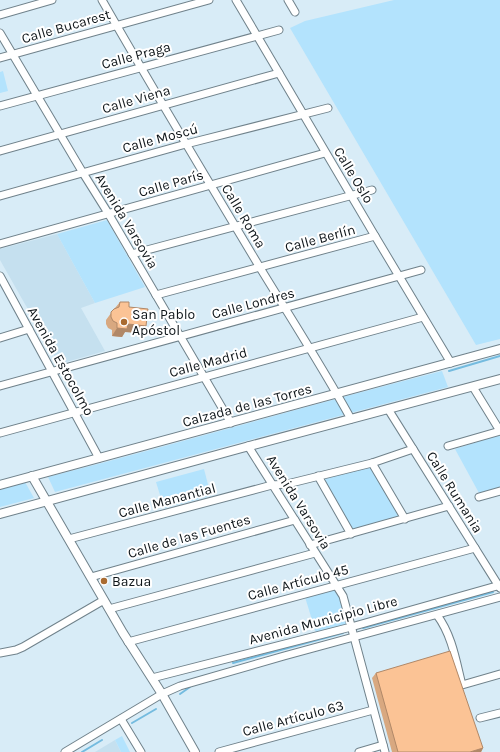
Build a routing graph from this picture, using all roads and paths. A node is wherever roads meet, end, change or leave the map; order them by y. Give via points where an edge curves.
1 (52, 0) edge
2 (102, 0) edge
3 (209, 0) edge
4 (236, 0) edge
5 (288, 0) edge
6 (295, 12) dead end
7 (0, 15) edge
8 (116, 26) junction
9 (279, 30) dead end
10 (0, 33) edge
11 (256, 36) junction
12 (13, 55) junction
13 (0, 58) edge
14 (140, 67) junction
15 (279, 73) junction
16 (37, 96) junction
17 (163, 105) junction
18 (0, 106) edge
19 (328, 108) dead end
20 (303, 114) junction
21 (59, 134) junction
22 (186, 144) junction
23 (0, 151) edge
24 (325, 153) junction
25 (83, 173) junction
26 (211, 185) junction
27 (372, 190) dead end
28 (0, 196) edge
29 (351, 196) junction
30 (108, 214) junction
31 (235, 226) junction
32 (375, 236) junction
33 (0, 244) edge
34 (132, 254) junction
35 (260, 267) junction
36 (421, 270) dead end
37 (0, 276) edge
38 (399, 277) junction
39 (3, 288) edge
40 (156, 295) junction
41 (284, 308) junction
42 (423, 317) junction
43 (29, 330) junction
44 (180, 336) junction
45 (0, 338) edge
46 (309, 349) junction
47 (500, 349) edge
48 (451, 363) junction
49 (52, 371) junction
50 (204, 377) junction
51 (500, 379) edge
52 (0, 386) edge
53 (473, 387) junction
54 (337, 394) junction
55 (388, 409) junction
56 (74, 413) junction
57 (351, 419) junction
58 (230, 423) junction
59 (500, 431) edge
60 (0, 433) edge
61 (248, 446) junction
62 (448, 446) dead end
63 (413, 449) junction
64 (99, 458) junction
65 (372, 462) junction
66 (32, 476) junction
67 (318, 476) junction
68 (0, 485) edge
69 (272, 485) junction
70 (500, 491) edge
71 (479, 497) dead end
72 (47, 502) junction
73 (449, 506) junction
74 (0, 514) edge
75 (405, 519) junction
76 (294, 520) junction
77 (352, 534) junction
78 (69, 539) junction
79 (310, 545) junction
80 (475, 548) junction
81 (316, 554) junction
82 (91, 577) junction
83 (337, 585) junction
84 (500, 586) edge
85 (500, 598) edge
86 (104, 600) junction
87 (109, 609) junction
88 (437, 615) junction
89 (351, 626) junction
90 (354, 638) junction
91 (128, 642) junction
92 (0, 653) edge
93 (500, 674) edge
94 (152, 678) junction
95 (162, 694) junction
96 (373, 710) junction
97 (500, 713) edge
98 (480, 718) dead end
99 (122, 719) junction
100 (384, 749) edge
101 (65, 752) edge
102 (141, 752) edge
103 (195, 752) edge
104 (219, 752) edge
105 (359, 752) edge

1 - 7 street
2 - 8 street, Calle Roma
3 - 8 street, Calle Bucarest
4 - 11 street, Calle Oslo
5 - 6 street
8 - 12 street, Calle Bucarest
8 - 14 street, Calle Roma
9 - 11 street, Calle Praga
10 - 12 street, Avenida Varsovia
11 - 14 street, Calle Praga
11 - 15 street, Calle Oslo
12 - 13 street, Calle Bucarest
12 - 16 street, Avenida Varsovia
14 - 16 street, Calle Praga
14 - 17 street, Calle Roma
15 - 17 street, Calle Viena
15 - 20 street, Calle Oslo
16 - 18 street, Calle Praga
16 - 21 street, Avenida Varsovia
17 - 21 street, Calle Viena
17 - 22 street, Calle Roma
19 - 20 street, Calle Moscú
20 - 22 street, Calle Moscú
20 - 24 street, Calle Oslo
21 - 23 street, Calle Viena
21 - 25 street, Avenida Varsovia
22 - 25 street, Calle Moscú
22 - 26 street, Calle Roma
24 - 26 street, Calle París
24 - 29 street, Calle Oslo
25 - 28 street, Calle Moscú
25 - 30 street, Avenida Varsovia
26 - 30 street, Calle París
26 - 31 street, Calle Roma
27 - 29 street
29 - 31 street
29 - 32 street, Calle Oslo
30 - 33 street, Calle París
30 - 34 street, Avenida Varsovia
31 - 34 street
31 - 35 street, Calle Roma
32 - 35 street, Calle Berlín
32 - 38 street, Calle Oslo
34 - 40 street, Avenida Varsovia
35 - 40 street, Calle Berlín
35 - 41 street, Calle Roma
36 - 38 street, Calle Londres
37 - 39 street, Avenida Estocolmo
38 - 41 street, Calle Londres
38 - 42 street, Calle Oslo
39 - 43 street, Avenida Estocolmo
40 - 44 street, Avenida Varsovia
41 - 44 street, Calle Londres
41 - 46 street, Calle Roma
42 - 46 street, Calle Madrid
42 - 48 street, Calle Oslo
43 - 45 street
43 - 49 street, Avenida Estocolmo
44 - 49 street, Calle Londres
44 - 50 street, Avenida Varsovia
46 - 50 street, Calle Madrid
46 - 54 street, Calle Roma
47 - 48 main road, Calzada de las Torres
48 - 54 main road, Calzada de las Torres
49 - 52 street, Calle Londres
49 - 56 street, Avenida Estocolmo
50 - 56 street, Calle Madrid
50 - 58 street, Avenida Varsovia
51 - 53 main road
53 - 55 main road
53 - 59 street
54 - 57 street, Calle Roma
54 - 58 main road, Calzada de las Torres
55 - 57 main road
55 - 63 street, Calle Rumania
56 - 60 street, Calle Madrid
56 - 64 street, Avenida Estocolmo
57 - 61 main road
58 - 64 main road, Calzada de las Torres
59 - 62 street
61 - 69 street, Avenida Varsovia
61 - 72 main road
63 - 65 street, Calle Manantial
63 - 73 street, Calle Rumania
64 - 66 main road, Calzada de las Torres
65 - 67 street, Calle Manantial
65 - 75 street
66 - 68 main road, Calzada de las Torres
66 - 72 main road
67 - 69 street, Calle Manantial
67 - 77 street
69 - 76 street, Avenida Varsovia
69 - 78 street, Calle Manantial
70 - 71 street
72 - 74 main road
72 - 78 main road
73 - 75 street
73 - 80 street, Calle Rumania
75 - 77 street
76 - 79 street, Avenida Varsovia
76 - 82 street, Calle de las Fuentes
77 - 79 street
78 - 82 main road
79 - 81 street, Avenida Varsovia
80 - 83 street, Calle Artículo 45
80 - 84 street, Calle Rumania
81 - 83 street, Avenida Varsovia
81 - 87 street
82 - 86 main road
83 - 89 street, Avenida Varsovia via 343,596
83 - 91 street, Calle Artículo 45
84 - 89 street, Avenida Municipio Libre
85 - 88 street, Avenida Municipio Libre
86 - 87 main road
86 - 92 street via 23,647
87 - 91 main road
88 - 90 street, Avenida Municipio Libre
88 - 93 street via 447,630 462,685
89 - 90 street, Avenida Varsovia
89 - 94 street, Avenida Municipio Libre
90 - 95 street, Avenida Municipio Libre via 221,674
90 - 96 street, Avenida Varsovia
91 - 94 main road
94 - 95 main road
95 - 99 street, Avenida Municipio Libre
95 - 103 main road
96 - 100 street, Avenida Varsovia
96 - 104 street, Calle Artículo 63
97 - 98 street
99 - 101 street, Avenida Municipio Libre
99 - 102 street
100 - 105 street

